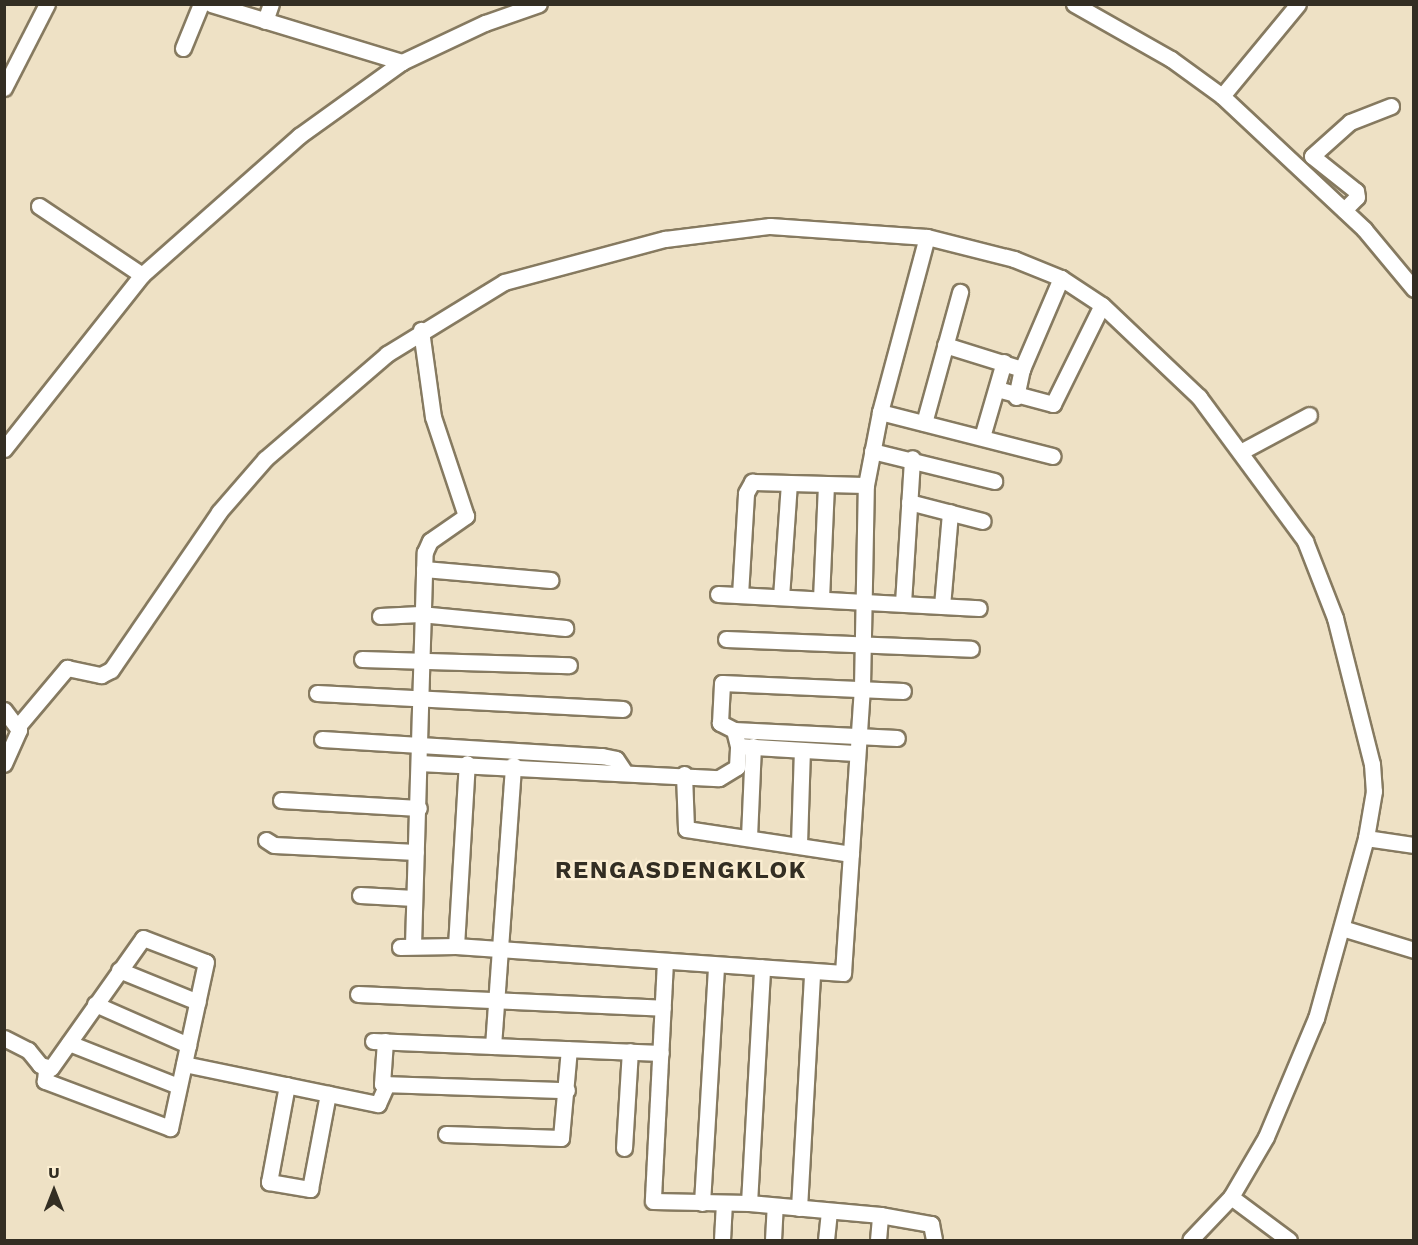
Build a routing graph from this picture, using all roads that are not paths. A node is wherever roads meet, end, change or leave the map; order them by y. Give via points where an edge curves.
1 (47, 4) edge
2 (201, 4) edge
3 (211, 4) edge
4 (271, 4) edge
5 (539, 4) edge
6 (1074, 4) edge
7 (1298, 4) edge
8 (264, 21) junction
9 (183, 48) dead end
10 (402, 62) junction
11 (4, 88) edge
12 (1222, 96) junction
13 (1391, 106) dead end
14 (39, 206) dead end
15 (1344, 210) junction
16 (927, 237) junction
17 (142, 275) junction
18 (1061, 278) junction
19 (1413, 289) edge
20 (960, 292) dead end
21 (1102, 305) junction
22 (421, 330) junction
23 (945, 345) junction
24 (1004, 362) junction
25 (1022, 369) junction
26 (997, 389) junction
27 (1016, 397) junction
28 (879, 412) junction
29 (1309, 415) dead end
30 (924, 423) junction
31 (982, 437) junction
32 (4, 449) edge
33 (1242, 451) junction
34 (872, 452) junction
35 (1052, 456) dead end
36 (912, 458) junction
37 (994, 481) dead end
38 (789, 483) junction
39 (826, 485) junction
40 (866, 485) junction
41 (909, 502) junction
42 (950, 512) junction
43 (983, 521) dead end
44 (424, 569) junction
45 (551, 580) dead end
46 (718, 594) dead end
47 (740, 595) junction
48 (781, 597) junction
49 (821, 598) junction
50 (866, 600) junction
51 (903, 603) junction
52 (942, 606) junction
53 (979, 608) dead end
54 (420, 614) junction
55 (380, 616) dead end
56 (565, 628) dead end
57 (726, 639) dead end
58 (862, 643) junction
59 (970, 649) dead end
60 (362, 659) dead end
61 (420, 659) junction
62 (569, 665) dead end
63 (862, 687) junction
64 (903, 691) dead end
65 (317, 693) dead end
66 (418, 699) junction
67 (4, 710) edge
68 (623, 710) dead end
69 (19, 725) junction
70 (734, 730) junction
71 (856, 735) junction
72 (897, 738) dead end
73 (322, 739) dead end
74 (419, 744) junction
75 (746, 746) junction
76 (802, 750) junction
77 (855, 753) junction
78 (420, 763) junction
79 (467, 763) junction
80 (4, 764) edge
81 (513, 765) junction
82 (624, 771) junction
83 (684, 774) junction
84 (280, 800) dead end
85 (419, 808) junction
86 (749, 837) junction
87 (1366, 838) junction
88 (266, 840) dead end
89 (799, 844) junction
90 (1413, 845) edge
91 (416, 852) junction
92 (851, 854) junction
93 (360, 895) dead end
94 (414, 898) junction
95 (1342, 928) junction
96 (456, 946) junction
97 (502, 950) junction
98 (1413, 950) edge
99 (665, 961) junction
100 (716, 965) junction
101 (762, 967) junction
102 (119, 970) junction
103 (812, 972) junction
104 (358, 994) dead end
105 (498, 999) junction
106 (198, 1002) junction
107 (95, 1004) junction
108 (663, 1008) junction
109 (4, 1038) edge
110 (69, 1043) junction
111 (188, 1045) junction
112 (493, 1046) junction
113 (569, 1049) junction
114 (630, 1051) junction
115 (661, 1053) junction
116 (184, 1064) junction
117 (46, 1069) junction
118 (387, 1084) junction
119 (286, 1085) junction
120 (178, 1086) junction
121 (567, 1090) junction
122 (328, 1094) junction
123 (446, 1134) dead end
124 (624, 1148) dead end
125 (1231, 1197) junction
126 (702, 1203) junction
127 (749, 1203) junction
128 (724, 1204) junction
129 (775, 1207) junction
130 (799, 1208) junction
131 (829, 1213) junction
132 (879, 1215) junction
133 (722, 1240) edge
134 (772, 1240) edge
135 (826, 1240) edge
136 (878, 1240) edge
137 (934, 1240) edge
138 (1190, 1240) edge
139 (1289, 1240) edge

1 - 11 street
2 - 9 street
3 - 8 street
4 - 8 street
5 - 10 street via 485,23
6 - 12 street via 1171,59
7 - 12 street
8 - 10 street
10 - 17 street via 299,136
12 - 15 street
13 - 15 street via 1350,122 1312,156 1356,191 1357,197
14 - 17 street
15 - 19 street
16 - 18 street via 1014,259
16 - 22 street via 770,226 665,238 504,282
16 - 28 street
17 - 32 street
18 - 21 street
18 - 25 street
20 - 23 street
21 - 27 street via 1053,404
21 - 33 street via 1177,374
22 - 44 street via 433,417 466,516 430,541
22 - 69 street via 353,382 238,487 109,673 67,668
23 - 24 street
23 - 30 street
24 - 25 street
24 - 26 street
25 - 27 street
26 - 27 street
26 - 31 street
28 - 30 street
28 - 34 street
29 - 33 street
30 - 31 street
31 - 35 street
33 - 87 street via 1305,541 1335,618 1372,764 1374,791
34 - 36 street
34 - 40 street
36 - 37 street
36 - 41 street
38 - 39 street
38 - 47 street via 752,482 747,487
38 - 48 street
39 - 40 street
39 - 49 street
40 - 50 street
41 - 42 street
41 - 51 street
42 - 43 street
42 - 52 street
44 - 45 street
44 - 54 street
46 - 47 street
47 - 48 street
48 - 49 street
49 - 50 street
50 - 51 street
50 - 58 street
51 - 52 street
52 - 53 street
54 - 55 street
54 - 56 street
54 - 61 street
57 - 58 street
58 - 59 street
58 - 63 street
60 - 61 street
61 - 62 street
61 - 66 street
63 - 64 street
63 - 70 street via 729,681 720,690 720,723
63 - 71 street
65 - 66 street
66 - 68 street
66 - 74 street
67 - 69 street
69 - 80 street via 17,741
70 - 71 street
70 - 75 street
71 - 72 street
71 - 77 street
73 - 74 street
74 - 78 street
74 - 82 street via 610,758
75 - 76 street
75 - 83 street via 729,775
75 - 86 street
76 - 77 street
76 - 89 street
77 - 92 street
78 - 79 street
78 - 85 street
79 - 81 street
79 - 96 street
81 - 82 street
81 - 97 street
82 - 83 street
83 - 86 street via 686,829
84 - 85 street
85 - 91 street
86 - 89 street
87 - 90 street
87 - 95 street
88 - 91 street via 274,846
89 - 92 street
91 - 94 street
92 - 103 street via 843,973
93 - 94 street
94 - 96 street via 406,946
95 - 98 street
95 - 125 street via 1286,1095
96 - 97 street
97 - 99 street
97 - 105 street
99 - 100 street
99 - 108 street
100 - 101 street
100 - 126 street
101 - 103 street
101 - 127 street
102 - 106 street
102 - 106 street via 143,939 206,962
102 - 107 street
103 - 130 street
104 - 105 street
105 - 108 street
105 - 112 street
106 - 111 street
107 - 110 street
107 - 111 street
108 - 115 street
109 - 117 street via 28,1050
110 - 117 street
110 - 120 street
111 - 116 street
112 - 113 street
112 - 118 street via 379,1041 382,1084
113 - 114 street
113 - 121 street
114 - 115 street
114 - 124 street
115 - 126 street via 653,1201
116 - 119 street
116 - 120 street
117 - 120 street via 45,1081 170,1128
118 - 121 street
118 - 122 street via 378,1104
119 - 122 street
119 - 122 street via 269,1182 310,1189
121 - 123 street via 561,1138
125 - 138 street
125 - 139 street
126 - 128 street
127 - 128 street
127 - 129 street
128 - 133 street
129 - 130 street
129 - 134 street
130 - 131 street
131 - 132 street
131 - 135 street
132 - 136 street
132 - 137 street via 931,1224

